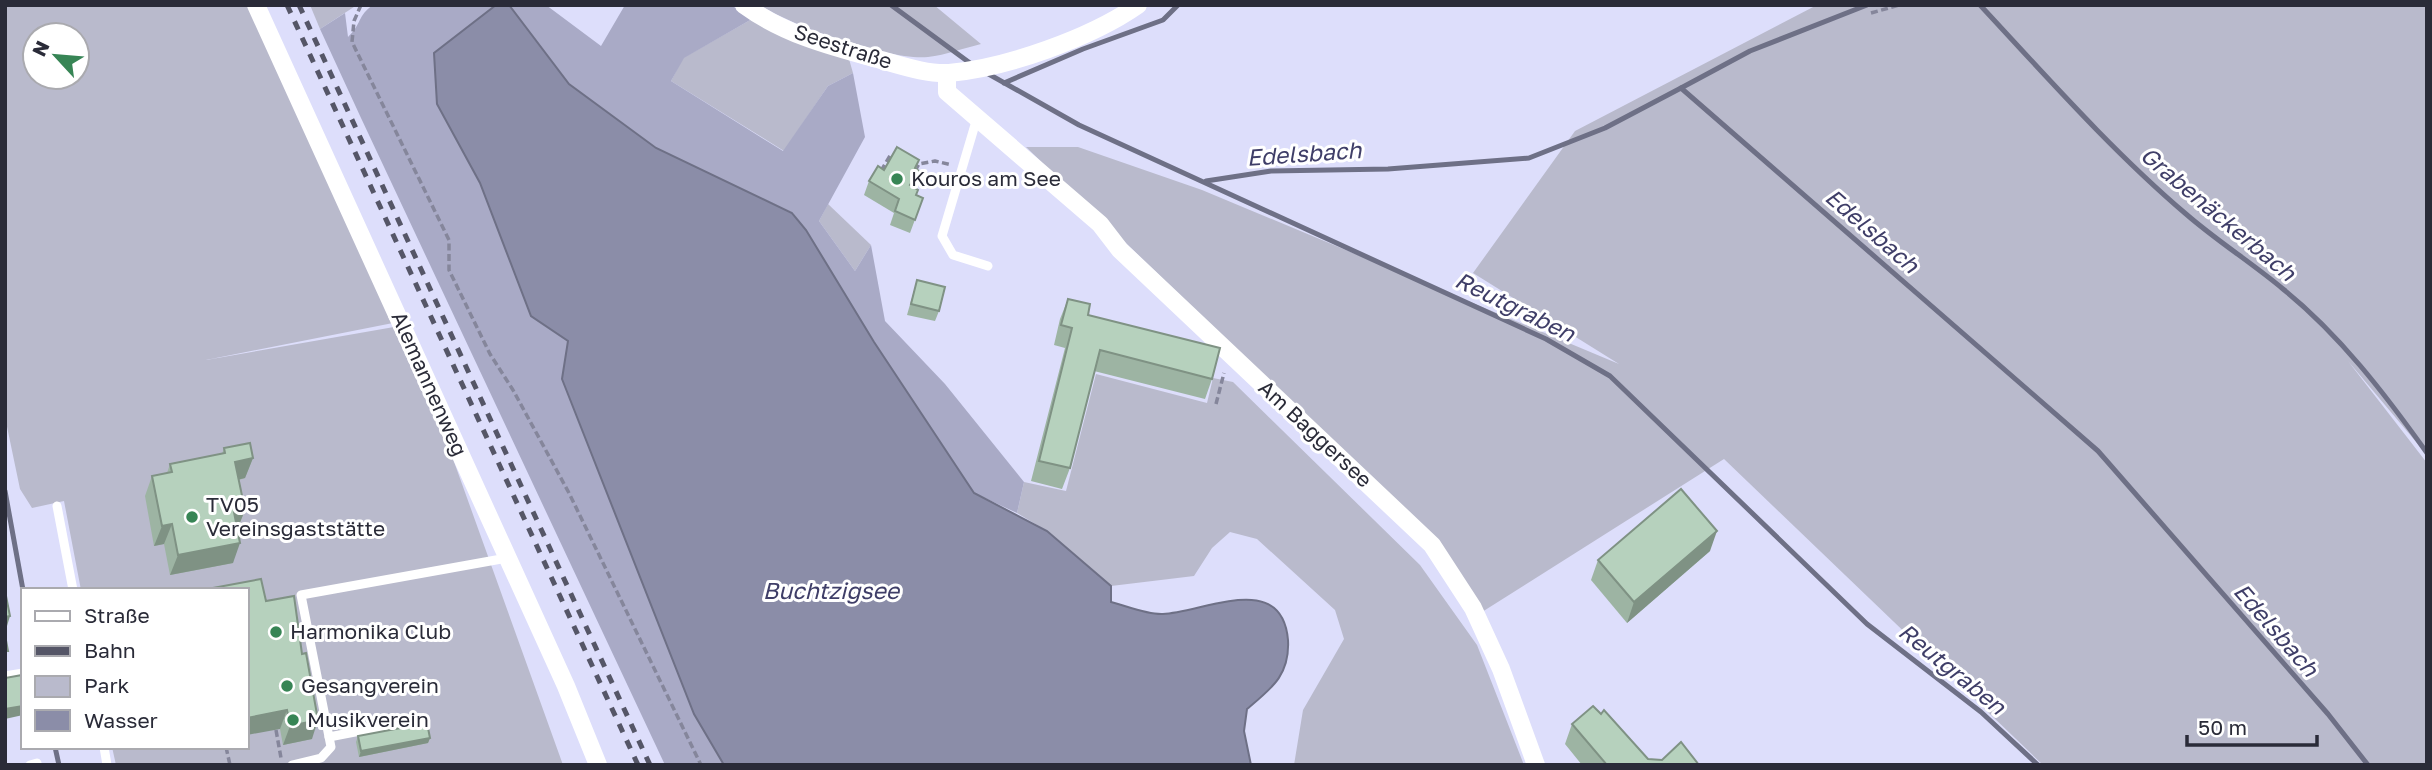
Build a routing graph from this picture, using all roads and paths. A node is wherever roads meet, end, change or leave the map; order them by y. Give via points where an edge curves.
1 (256, 5) edge
2 (361, 5) edge
3 (744, 5) edge
4 (1138, 5) edge
5 (1899, 5) edge
6 (1871, 13) dead end
7 (954, 72) junction
8 (978, 117) junction
9 (899, 159) edge
10 (940, 162) dead end
11 (908, 164) edge
12 (880, 174) edge
13 (988, 266) dead end
14 (1223, 378) dead end
15 (1216, 404) dead end
16 (57, 506) dead end
17 (507, 558) junction
18 (73, 588) edge
19 (417, 720) dead end
20 (276, 730) edge
21 (329, 737) junction
22 (282, 765) edge
23 (292, 765) edge
24 (598, 765) edge
25 (701, 765) edge
26 (1536, 765) edge

1 - 17 street, Alemannenweg
2 - 25 path via 352,41 449,240 449,270 490,354 569,493
3 - 7 street, Seestraße via 763,19 819,43 916,70
4 - 7 street, Seestraße via 1080,36 1020,58
5 - 6 path
7 - 8 street via 947,92
8 - 13 lane via 942,236 953,255
8 - 26 street, Am Baggersee via 1100,224 1120,250 1433,545 1473,608
9 - 12 path via 891,154
10 - 11 path via 919,164 916,169
14 - 15 path
16 - 18 lane
17 - 21 lane via 301,595
17 - 24 street, Alemannenweg
19 - 21 lane
20 - 22 path
21 - 23 lane via 331,747 321,758

